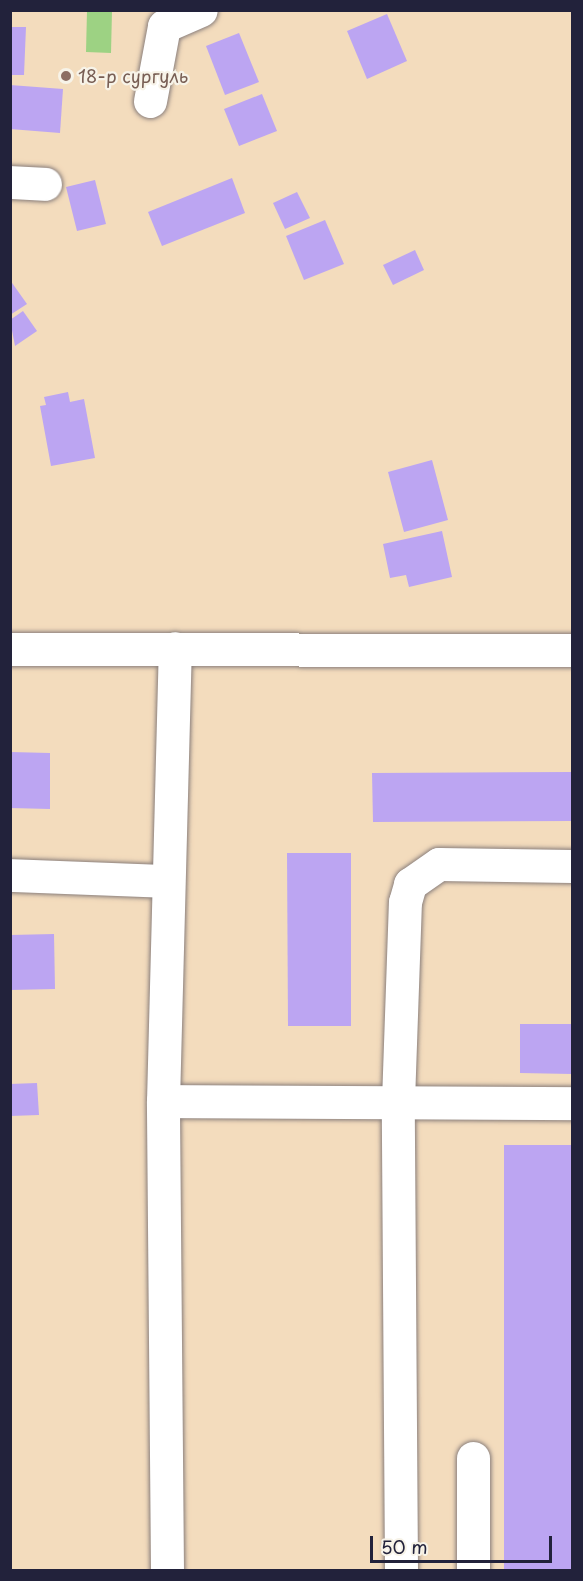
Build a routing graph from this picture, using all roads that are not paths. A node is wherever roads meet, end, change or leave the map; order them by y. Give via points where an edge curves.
1 (201, 10) edge
2 (158, 18) edge
3 (150, 101) dead end
4 (10, 182) edge
5 (45, 184) dead end
6 (175, 648) junction
7 (10, 649) edge
8 (573, 650) edge
9 (573, 866) edge
10 (10, 875) edge
11 (166, 881) junction
12 (163, 1101) junction
13 (398, 1101) junction
14 (573, 1103) edge
15 (473, 1458) dead end
16 (167, 1570) edge
17 (401, 1570) edge
18 (473, 1570) edge

1 - 2 street
2 - 3 street
4 - 5 street
6 - 7 street
6 - 8 street
6 - 11 street
9 - 13 street via 439,864 410,884 405,902
10 - 11 street
11 - 12 street
12 - 13 street
12 - 16 street
13 - 14 street
13 - 17 street
15 - 18 street

